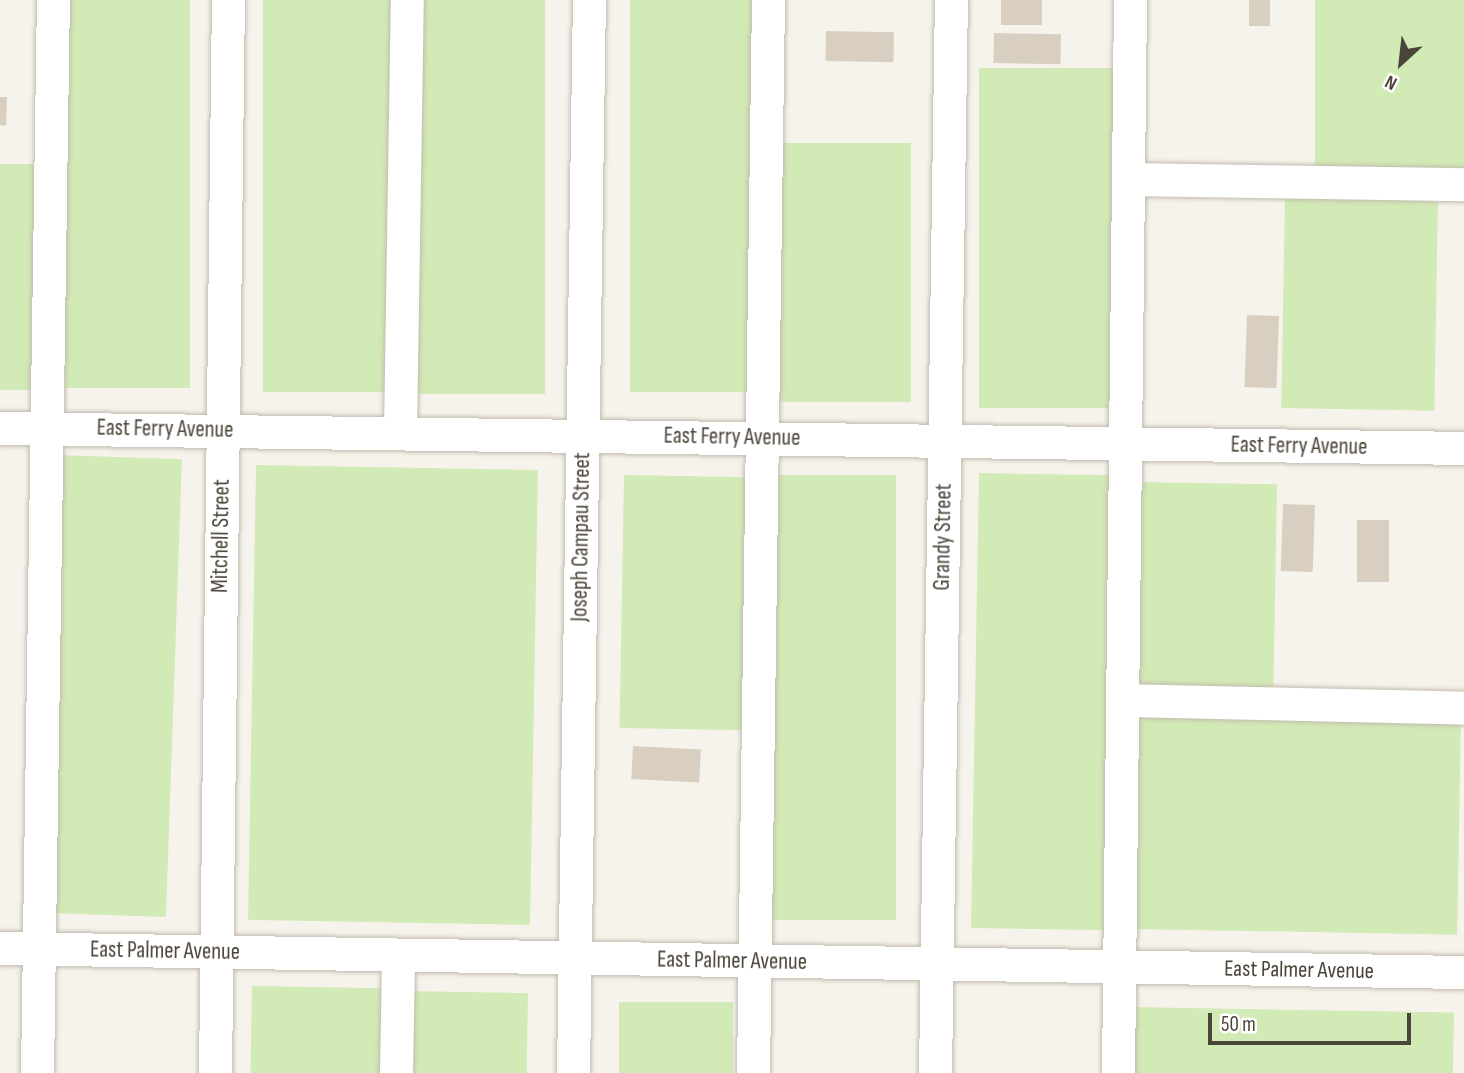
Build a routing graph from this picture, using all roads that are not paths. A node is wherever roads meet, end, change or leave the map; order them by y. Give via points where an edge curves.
1 (53, 0) edge
2 (228, 0) edge
3 (407, 0) edge
4 (589, 0) edge
5 (768, 0) edge
6 (951, 0) edge
7 (1130, 0) edge
8 (1128, 179) junction
9 (1464, 184) edge
10 (0, 428) edge
11 (47, 428) junction
12 (222, 430) junction
13 (400, 432) junction
14 (583, 435) junction
15 (762, 438) junction
16 (945, 441) junction
17 (1125, 443) junction
18 (1464, 448) edge
19 (1123, 700) junction
20 (1464, 709) edge
21 (0, 948) edge
22 (39, 949) junction
23 (217, 952) junction
24 (398, 955) junction
25 (574, 958) junction
26 (754, 961) junction
27 (937, 964) junction
28 (1120, 967) junction
29 (1464, 972) edge
30 (37, 1073) edge
31 (215, 1073) edge
32 (396, 1073) edge
33 (573, 1073) edge
34 (753, 1073) edge
35 (935, 1073) edge
36 (1118, 1073) edge

1 - 11 street
2 - 12 street, Mitchell Street
3 - 13 street
4 - 14 street, Joseph Campau Street
5 - 15 street
6 - 16 street, Grandy Street
7 - 8 street
8 - 9 street
8 - 17 street
10 - 11 street, East Ferry Avenue
11 - 12 street, East Ferry Avenue
11 - 22 street
12 - 13 street, East Ferry Avenue
12 - 23 street, Mitchell Street
13 - 14 street, East Ferry Avenue
14 - 15 street, East Ferry Avenue
14 - 25 street, Joseph Campau Street
15 - 16 street, East Ferry Avenue
15 - 26 street
16 - 17 street, East Ferry Avenue
16 - 27 street, Grandy Street
17 - 18 street, East Ferry Avenue
17 - 19 street
19 - 20 street
19 - 28 street
21 - 22 street, East Palmer Avenue
22 - 23 street, East Palmer Avenue
22 - 30 street
23 - 24 street, East Palmer Avenue
23 - 31 street, Mitchell Street
24 - 25 street, East Palmer Avenue
24 - 32 street
25 - 26 street, East Palmer Avenue
25 - 33 street, Joseph Campau Street
26 - 27 street, East Palmer Avenue
26 - 34 street
27 - 28 street, East Palmer Avenue
27 - 35 street, Grandy Street
28 - 29 street, East Palmer Avenue
28 - 36 street

